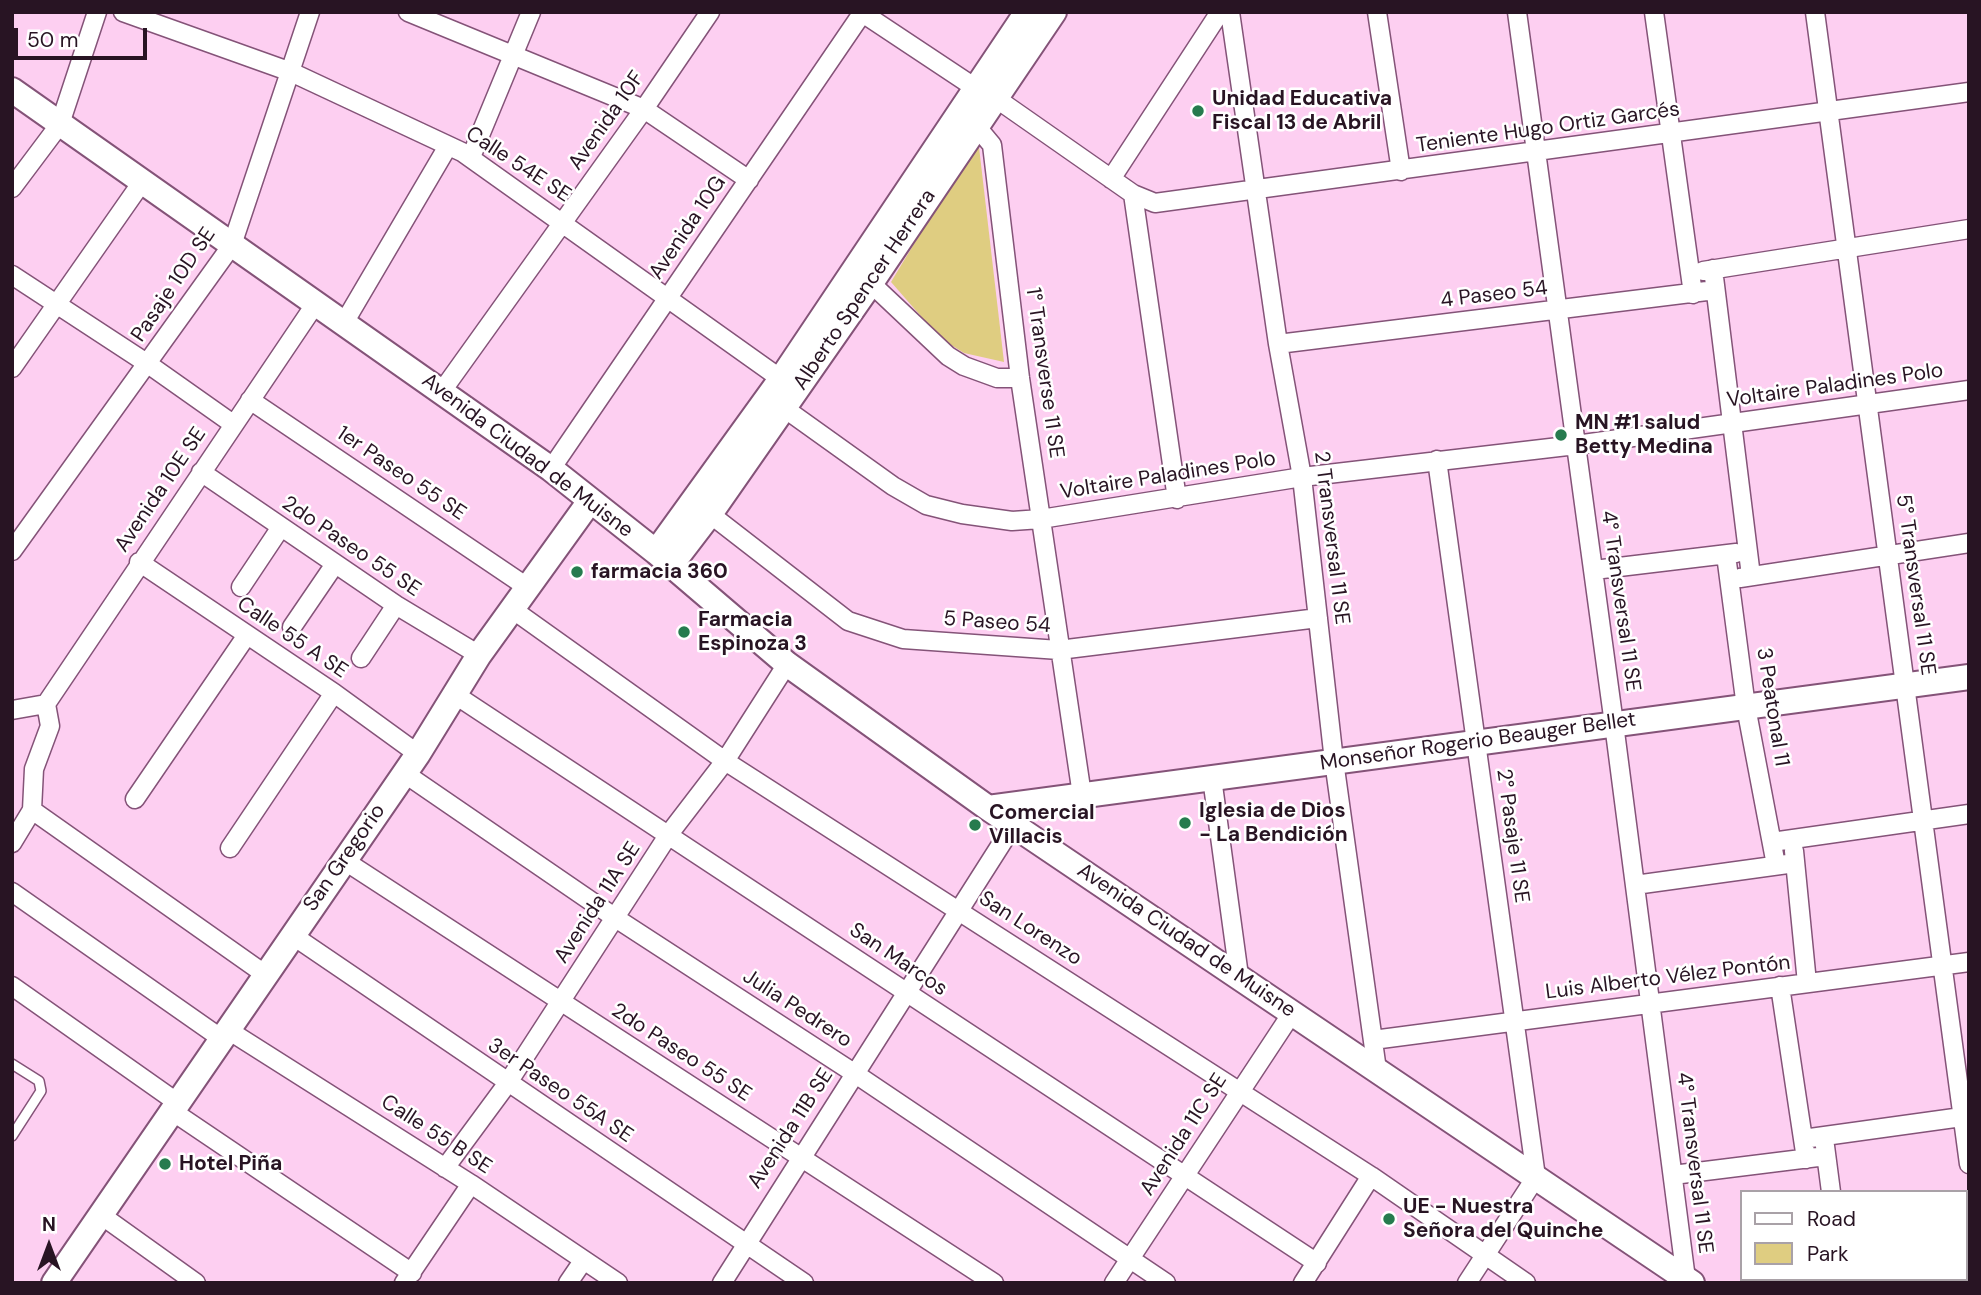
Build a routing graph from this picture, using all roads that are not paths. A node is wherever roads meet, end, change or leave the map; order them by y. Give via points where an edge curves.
1 (97, 12) edge
2 (123, 12) edge
3 (310, 12) edge
4 (408, 12) edge
5 (531, 12) edge
6 (687, 12) edge
7 (1027, 12) edge
8 (1054, 12) edge
9 (1220, 12) edge
10 (1230, 12) edge
11 (1377, 12) edge
12 (1517, 12) edge
13 (1654, 12) edge
14 (1815, 12) edge
15 (862, 13) edge
16 (707, 16) edge
17 (515, 57) junction
18 (292, 72) junction
19 (12, 90) edge
20 (1969, 92) edge
21 (987, 94) junction
22 (644, 109) junction
23 (1830, 111) junction
24 (60, 124) junction
25 (977, 127) junction
26 (1671, 134) junction
27 (448, 146) junction
28 (1536, 152) junction
29 (471, 157) junction
30 (1401, 171) junction
31 (1111, 179) junction
32 (749, 180) junction
33 (142, 183) junction
34 (12, 188) edge
35 (1255, 191) junction
36 (1133, 194) junction
37 (563, 222) junction
38 (1969, 229) edge
39 (232, 245) junction
40 (1847, 246) junction
41 (1713, 269) junction
42 (1689, 272) junction
43 (12, 275) edge
44 (877, 289) dead end
45 (1715, 290) junction
46 (1693, 294) junction
47 (668, 298) junction
48 (55, 303) junction
49 (316, 303) junction
50 (1558, 311) junction
51 (344, 323) junction
52 (1278, 344) junction
53 (148, 364) junction
54 (12, 368) edge
55 (1020, 378) junction
56 (781, 379) junction
57 (1969, 390) edge
58 (442, 391) junction
59 (250, 400) junction
60 (1869, 405) junction
61 (784, 408) junction
62 (1734, 423) junction
63 (233, 424) junction
64 (1576, 445) junction
65 (1437, 460) junction
66 (551, 469) junction
67 (201, 472) junction
68 (1303, 477) junction
69 (1177, 499) junction
70 (590, 501) junction
71 (710, 514) junction
72 (1041, 519) junction
73 (281, 527) junction
74 (1969, 543) edge
75 (12, 551) edge
76 (1748, 552) junction
77 (1726, 555) junction
78 (1888, 556) junction
79 (664, 558) junction
80 (139, 562) junction
81 (335, 564) junction
82 (1594, 570) junction
83 (1751, 576) junction
84 (1730, 579) junction
85 (241, 587) dead end
86 (527, 587) junction
87 (396, 605) junction
88 (512, 609) junction
89 (1318, 618) junction
90 (292, 627) dead end
91 (247, 635) junction
92 (1059, 650) junction
93 (479, 656) junction
94 (361, 658) dead end
95 (787, 664) junction
96 (1969, 677) edge
97 (1906, 685) junction
98 (334, 693) junction
99 (454, 694) junction
100 (46, 704) junction
101 (1746, 707) junction
102 (12, 710) edge
103 (1614, 724) junction
104 (1475, 742) junction
105 (725, 761) junction
106 (1334, 761) junction
107 (411, 763) junction
108 (1212, 778) junction
109 (1082, 795) junction
110 (135, 799) dead end
111 (988, 808) junction
112 (32, 810) junction
113 (1969, 814) edge
114 (1924, 820) junction
115 (1014, 824) junction
116 (669, 834) junction
117 (1793, 840) junction
118 (1772, 842) junction
119 (12, 843) edge
120 (229, 848) dead end
121 (345, 861) junction
122 (1795, 863) junction
123 (1776, 865) junction
124 (1635, 885) junction
125 (12, 892) edge
126 (959, 911) junction
127 (617, 919) junction
128 (292, 935) junction
129 (1969, 962) edge
130 (1943, 965) junction
131 (266, 975) junction
132 (1239, 976) junction
133 (1807, 983) junction
134 (12, 986) edge
135 (1780, 986) junction
136 (905, 993) junction
137 (560, 1001) junction
138 (1650, 1003) junction
139 (1292, 1013) junction
140 (1516, 1021) junction
141 (225, 1034) junction
142 (1373, 1040) junction
143 (12, 1064) edge
144 (1377, 1070) junction
145 (854, 1073) junction
146 (507, 1084) junction
147 (1240, 1092) junction
148 (175, 1107) junction
149 (1966, 1116) edge
150 (12, 1136) edge
151 (1823, 1136) junction
152 (1803, 1139) junction
153 (801, 1156) junction
154 (1826, 1156) junction
155 (1806, 1159) junction
156 (1969, 1164) edge
157 (445, 1168) junction
158 (1185, 1175) junction
159 (1673, 1175) junction
160 (1371, 1176) junction
161 (1536, 1177) junction
162 (471, 1184) junction
163 (1831, 1190) edge
164 (100, 1215) junction
165 (745, 1244) junction
166 (1484, 1254) junction
167 (1130, 1259) junction
168 (583, 1261) junction
169 (1317, 1263) junction
170 (408, 1278) edge
171 (1687, 1282) edge
172 (54, 1283) edge
173 (196, 1283) edge
174 (568, 1283) edge
175 (618, 1283) edge
176 (722, 1283) edge
177 (804, 1283) edge
178 (994, 1283) edge
179 (1114, 1283) edge
180 (1166, 1283) edge
181 (1303, 1283) edge
182 (1467, 1283) edge
183 (1527, 1283) edge

1 - 24 street
2 - 18 street, Calle 54E SE
3 - 18 street, Pasaje 10D SE
4 - 17 street
5 - 17 street
6 - 16 street
7 - 21 street, Alberto Spencer Herrera
8 - 21 street, Alberto Spencer Herrera
9 - 31 street
10 - 35 street, 2 Transversal 11 SE
11 - 30 street
12 - 28 street, 4° Transversal 11 SE
13 - 26 street
14 - 23 street, 5° Transversal 11 SE
15 - 21 street, Teniente Hugo Ortiz Garcés
15 - 32 street, Avenida 10G
16 - 22 street, Avenida 10F
17 - 22 street
17 - 29 street
18 - 27 street, Calle 54E SE
18 - 39 street, Pasaje 10D SE
19 - 24 street, Avenida Ciudad de Muisne
20 - 23 street, Teniente Hugo Ortiz Garcés
21 - 25 street, Alberto Spencer Herrera
21 - 31 street, Teniente Hugo Ortiz Garcés
21 - 56 street, Alberto Spencer Herrera
22 - 32 street
22 - 37 street, Avenida 10F
23 - 26 street, Teniente Hugo Ortiz Garcés
23 - 40 street, 5° Transversal 11 SE
24 - 33 street, Avenida Ciudad de Muisne
24 - 34 street
25 - 55 street, 1° Transverse 11 SE via 992,145
25 - 61 street, Alberto Spencer Herrera
26 - 28 street, Teniente Hugo Ortiz Garcés
26 - 42 street
27 - 29 street, Calle 54E SE
27 - 51 street
28 - 30 street, Teniente Hugo Ortiz Garcés
28 - 50 street, 4° Transversal 11 SE
29 - 37 street, Calle 54E SE
30 - 35 street, Teniente Hugo Ortiz Garcés
31 - 36 street, Teniente Hugo Ortiz Garcés
32 - 47 street, Avenida 10G
33 - 39 street, Avenida Ciudad de Muisne
33 - 48 street
35 - 36 street, Teniente Hugo Ortiz Garcés via 1156,203
35 - 52 street, 2 Transversal 11 SE
36 - 69 street
37 - 47 street, Calle 54E SE
37 - 58 street, Avenida 10F
38 - 40 street
39 - 49 street, Avenida Ciudad de Muisne
39 - 53 street, Pasaje 10D SE
40 - 41 street
40 - 60 street, 5° Transversal 11 SE
41 - 42 street
41 - 45 street
42 - 46 street
43 - 48 street
44 - 55 street via 964,366 997,378
45 - 46 street, 4 Paseo 54
45 - 62 street
46 - 50 street, 4 Paseo 54
47 - 56 street, Calle 54E SE
47 - 66 street, Avenida 10G
48 - 53 street
48 - 54 street
49 - 51 street, Avenida Ciudad de Muisne
49 - 59 street, Avenida 10E SE
50 - 52 street, 4 Paseo 54
50 - 64 street, 4° Transversal 11 SE
51 - 58 street, Avenida Ciudad de Muisne
52 - 68 street, 2 Transversal 11 SE
53 - 63 street
53 - 75 street, Pasaje 10D SE
55 - 72 street, 1° Transverse 11 SE
56 - 79 street, Alberto Spencer Herrera
57 - 60 street, Voltaire Paladines Polo
58 - 66 street, Avenida Ciudad de Muisne
59 - 63 street, Avenida 10E SE
59 - 86 street, 1er Paseo 55 SE
60 - 62 street, Voltaire Paladines Polo
60 - 78 street, 5° Transversal 11 SE
61 - 71 street, Alberto Spencer Herrera
61 - 72 street, Voltaire Paladines Polo via 926,505 1012,521
62 - 64 street, Voltaire Paladines Polo
62 - 76 street
63 - 67 street, Avenida 10E SE
64 - 65 street, Voltaire Paladines Polo
64 - 82 street, 4° Transversal 11 SE
65 - 68 street, Voltaire Paladines Polo
65 - 104 street, 2° Pasaje 11 SE
66 - 70 street, Avenida Ciudad de Muisne
67 - 73 street, 2do Paseo 55 SE
67 - 80 street, Avenida 10E SE
68 - 69 street, Voltaire Paladines Polo
68 - 89 street, 2 Transversal 11 SE
69 - 72 street, Voltaire Paladines Polo
70 - 79 street, Avenida Ciudad de Muisne
70 - 86 street, San Gregorio
71 - 79 street, Alberto Spencer Herrera
71 - 92 street, 5 Paseo 54 via 848,621 875,632 903,639
72 - 92 street, 1° Transverse 11 SE
73 - 81 street, 2do Paseo 55 SE
73 - 85 street
74 - 78 street
76 - 77 street
76 - 83 street
77 - 82 street
77 - 84 street, 3 Peatonal 11
78 - 83 street
78 - 97 street, 5° Transversal 11 SE
79 - 95 street, Avenida Ciudad de Muisne
80 - 91 street, Calle 55 A SE
80 - 100 street, Avenida 10E SE
81 - 87 street, 2do Paseo 55 SE
81 - 90 street
82 - 103 street, 4° Transversal 11 SE
83 - 84 street
84 - 101 street, 3 Peatonal 11
86 - 88 street, San Gregorio
87 - 93 street, 2do Paseo 55 SE
87 - 94 street
88 - 93 street, San Gregorio
88 - 105 street, San Lorenzo
89 - 92 street, 5 Paseo 54
89 - 106 street, 2 Transversal 11 SE
91 - 98 street, Calle 55 A SE
91 - 110 street
92 - 109 street, 1° Transverse 11 SE
93 - 99 street, San Gregorio
95 - 105 street, Avenida 11A SE
95 - 111 street, Avenida Ciudad de Muisne
96 - 97 street, Monseñor Rogerio Beauger Bellet
97 - 101 street, Monseñor Rogerio Beauger Bellet
97 - 114 street, 5° Transversal 11 SE
98 - 107 street, Calle 55 A SE
98 - 120 street
99 - 107 street, San Gregorio
99 - 116 street, San Marcos
100 - 102 street
100 - 112 street via 50,726 33,769
101 - 103 street, Monseñor Rogerio Beauger Bellet
101 - 118 street, 3 Peatonal 11
103 - 104 street, Monseñor Rogerio Beauger Bellet
103 - 124 street, 4° Transversal 11 SE
104 - 106 street, Monseñor Rogerio Beauger Bellet
104 - 140 street, 2° Pasaje 11 SE
105 - 116 street, Avenida 11A SE
105 - 126 street, San Lorenzo
106 - 108 street, Monseñor Rogerio Beauger Bellet
106 - 142 street, 2 Transversal 11 SE
107 - 121 street, San Gregorio
107 - 127 street, Julia Pedrero
108 - 109 street, Monseñor Rogerio Beauger Bellet
108 - 132 street
109 - 111 street, Monseñor Rogerio Beauger Bellet
111 - 115 street, Avenida Ciudad de Muisne
112 - 119 street
112 - 131 street
113 - 114 street
114 - 117 street
114 - 130 street, 5° Transversal 11 SE
115 - 126 street, Avenida 11B SE
115 - 132 street, Avenida Ciudad de Muisne
116 - 127 street, Avenida 11A SE
116 - 136 street, San Marcos
117 - 118 street
117 - 122 street
118 - 123 street, 3 Peatonal 11
121 - 128 street, San Gregorio
121 - 137 street, 2do Paseo 55 SE
122 - 123 street
122 - 133 street
123 - 124 street
124 - 138 street, 4° Transversal 11 SE
125 - 141 street, Calle 55 B SE
126 - 136 street, Avenida 11B SE
126 - 147 street, San Lorenzo
127 - 137 street, Avenida 11A SE
127 - 145 street, Julia Pedrero
128 - 131 street, San Gregorio
128 - 146 street, 3er Paseo 55A SE
129 - 130 street, Luis Alberto Vélez Pontón
130 - 133 street, Luis Alberto Vélez Pontón
130 - 149 street, 5° Transversal 11 SE
131 - 141 street, San Gregorio
132 - 139 street, Avenida Ciudad de Muisne
133 - 135 street, Luis Alberto Vélez Pontón
134 - 148 street
135 - 138 street, Luis Alberto Vélez Pontón
135 - 152 street
136 - 145 street, Avenida 11B SE
136 - 158 street, San Marcos
137 - 146 street, Avenida 11A SE
137 - 153 street, 2do Paseo 55 SE
138 - 140 street, Luis Alberto Vélez Pontón
138 - 159 street, 4° Transversal 11 SE
139 - 144 street, Avenida Ciudad de Muisne
139 - 147 street, Avenida 11C SE
140 - 142 street, Luis Alberto Vélez Pontón
140 - 161 street, 2° Pasaje 11 SE
141 - 148 street, San Gregorio
141 - 157 street, Calle 55 B SE
142 - 144 street, 2 Transversal 11 SE
143 - 150 lane via 39,1081 41,1091
144 - 161 street, Avenida Ciudad de Muisne
145 - 153 street, Avenida 11B SE
145 - 167 street, Julia Pedrero
146 - 157 street, Avenida 11A SE
146 - 165 street, 3er Paseo 55A SE
147 - 158 street, Avenida 11C SE
147 - 160 street, San Lorenzo
148 - 164 street, San Gregorio
148 - 170 street
149 - 151 street
149 - 156 street, 5° Transversal 11 SE
151 - 152 street
151 - 154 street
152 - 155 street
153 - 165 street, Avenida 11B SE
153 - 178 street, 2do Paseo 55 SE
154 - 155 street
154 - 163 street
155 - 159 street
157 - 162 street, Calle 55 B SE
158 - 167 street, Avenida 11C SE
158 - 169 street, San Marcos
159 - 171 street, 4° Transversal 11 SE
160 - 166 street, San Lorenzo
160 - 169 street
161 - 166 street
161 - 171 street, Avenida Ciudad de Muisne
162 - 168 street, Calle 55 B SE
162 - 170 street
164 - 172 street
164 - 173 street
165 - 176 street, Avenida 11B SE
165 - 177 street, 3er Paseo 55A SE
166 - 182 street
166 - 183 street, San Lorenzo
167 - 179 street, Avenida 11C SE
167 - 180 street, Julia Pedrero
168 - 174 street
168 - 175 street, Calle 55 B SE
169 - 181 street

